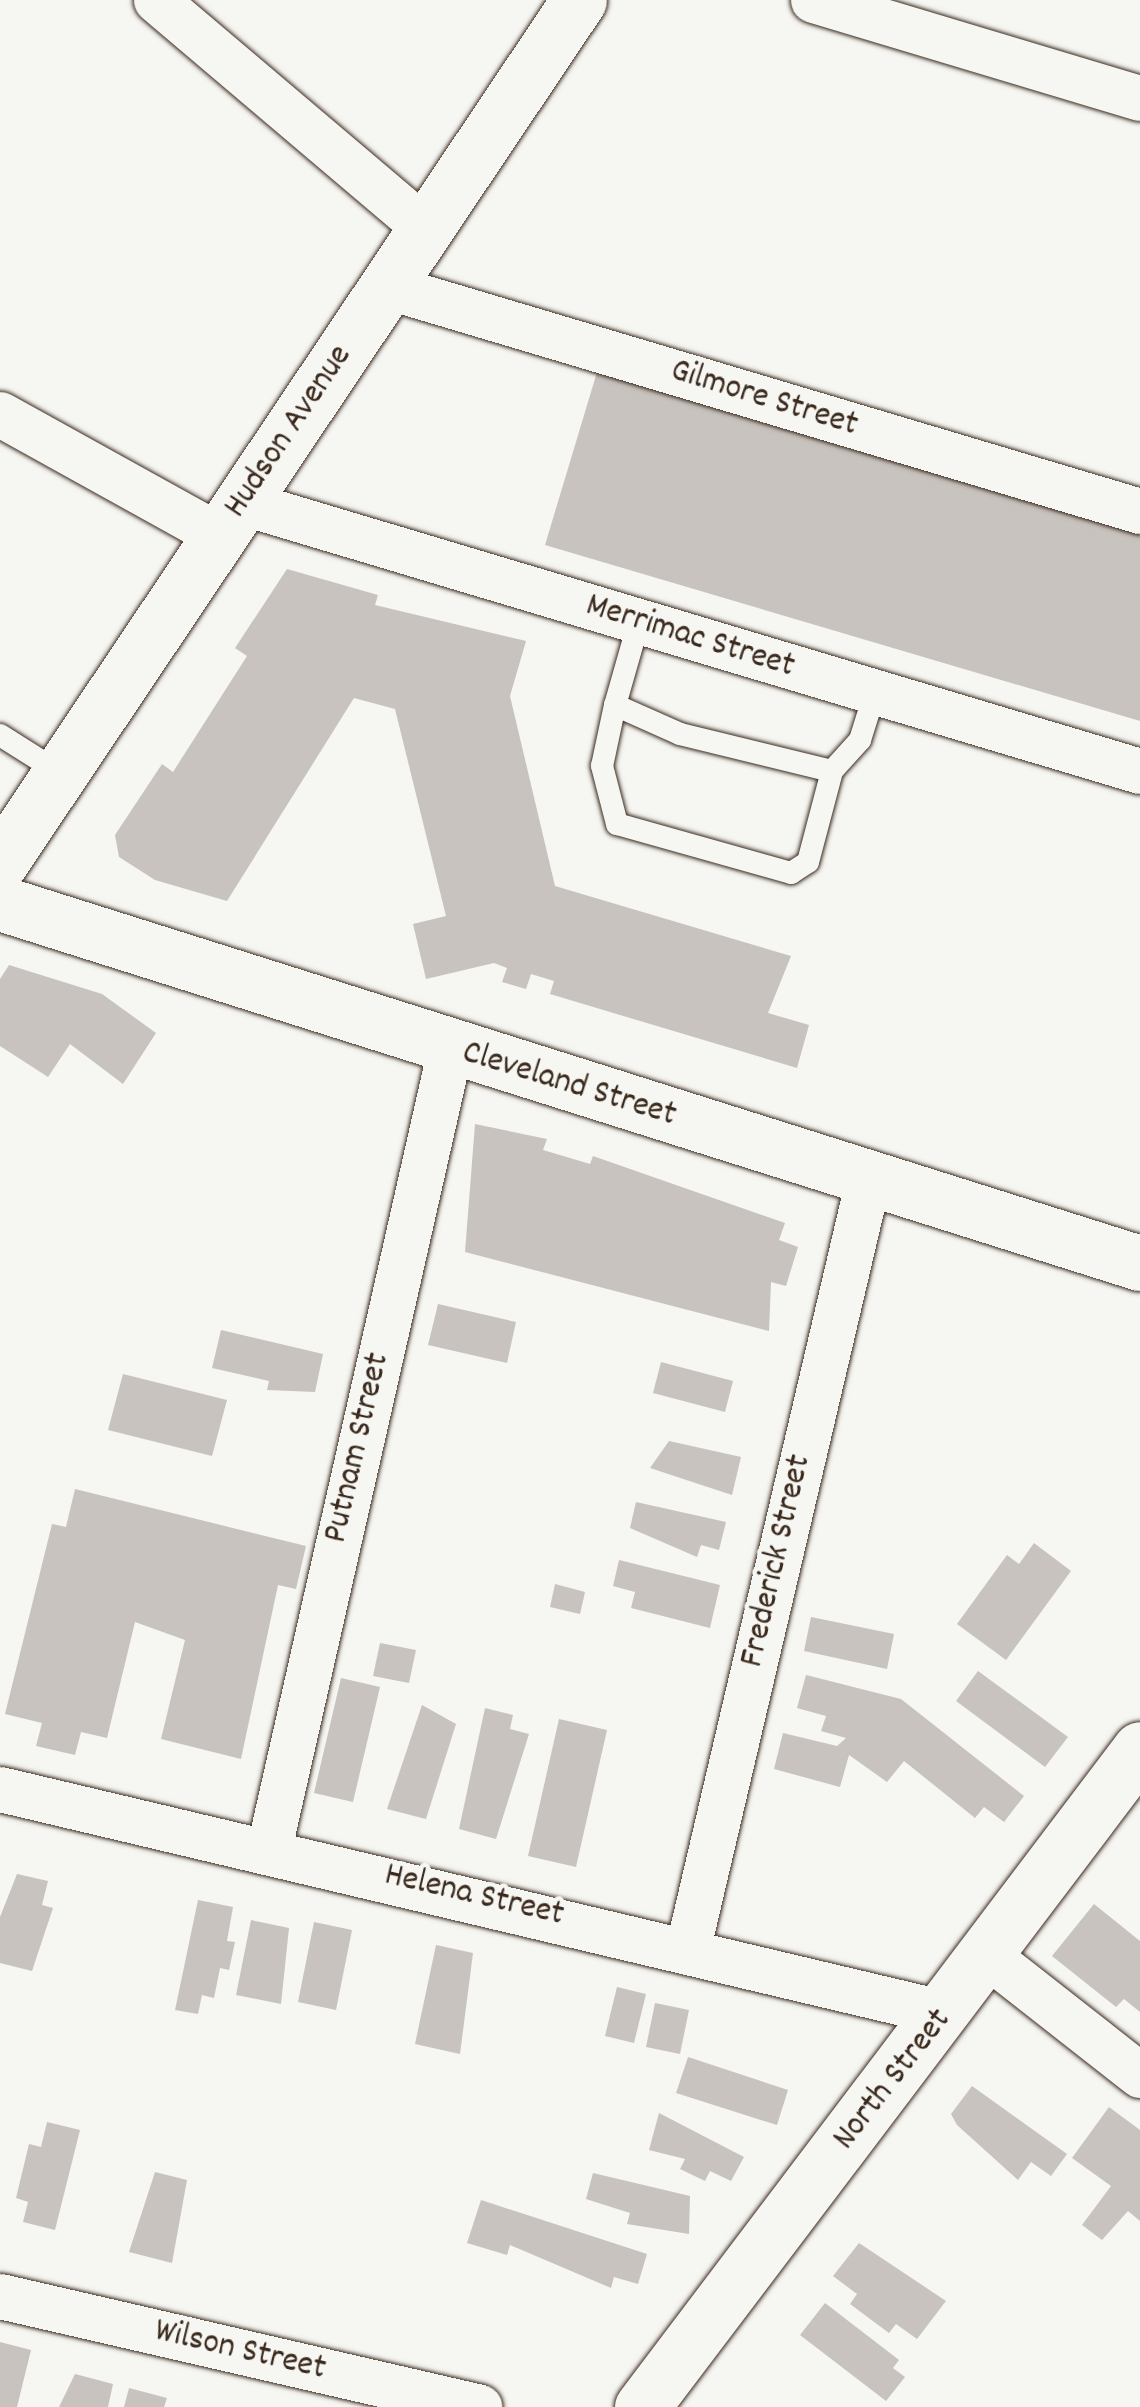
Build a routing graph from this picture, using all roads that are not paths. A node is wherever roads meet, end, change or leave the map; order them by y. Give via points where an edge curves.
1 (156, 0) edge
2 (579, 0) edge
3 (814, 0) edge
4 (1140, 98) edge
5 (427, 230) junction
6 (389, 287) junction
7 (0, 414) edge
8 (1140, 512) edge
9 (230, 518) junction
10 (639, 621) junction
11 (875, 692) junction
12 (615, 706) junction
13 (0, 735) edge
14 (832, 771) junction
15 (1140, 771) edge
16 (60, 773) junction
17 (0, 863) edge
18 (0, 903) edge
19 (450, 1049) junction
20 (869, 1175) junction
21 (1140, 1263) edge
22 (1140, 1750) edge
23 (0, 1789) edge
24 (269, 1848) junction
25 (688, 1947) junction
26 (988, 1956) junction
27 (945, 2014) junction
28 (1140, 2076) edge
29 (0, 2296) edge
30 (480, 2407) edge
31 (642, 2407) edge

1 - 5 street
2 - 5 main road, Hudson Avenue
3 - 4 street
5 - 6 main road, Hudson Avenue
6 - 8 street, Gilmore Street
6 - 9 main road, Hudson Avenue
7 - 9 street, Merrimac Street
9 - 10 street, Merrimac Street
9 - 16 main road, Hudson Avenue
10 - 11 street, Merrimac Street
10 - 12 lane
11 - 14 lane via 860,740
11 - 15 street, Merrimac Street
12 - 14 lane via 680,734
12 - 14 lane via 602,766 617,824 792,873 808,862
13 - 16 lane
16 - 17 main road, Hudson Avenue
18 - 19 main road, Cleveland Street
19 - 20 main road, Cleveland Street
19 - 24 street, Putnam Street
20 - 21 main road, Cleveland Street
20 - 25 street, Frederick Street
22 - 26 main road, North Street
23 - 24 street, Helena Street
24 - 25 street, Helena Street
25 - 27 street, Helena Street
26 - 27 main road, North Street
26 - 28 street
27 - 31 main road, North Street
29 - 30 street, Wilson Street

